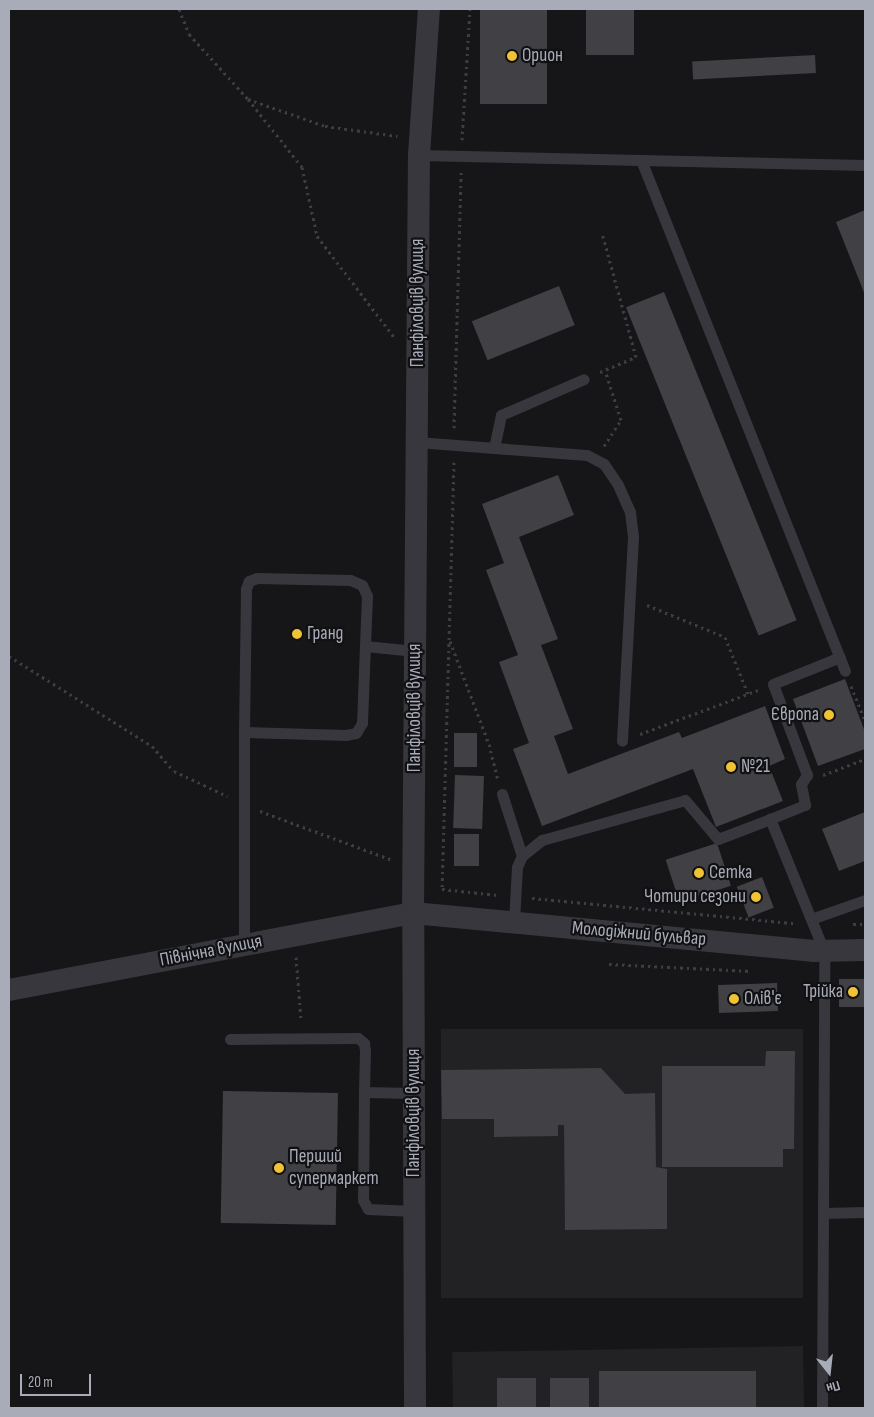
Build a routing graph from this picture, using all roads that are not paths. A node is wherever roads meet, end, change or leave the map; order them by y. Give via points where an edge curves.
1 (429, 9) edge
2 (420, 147) junction
3 (641, 160) junction
4 (865, 165) edge
5 (584, 379) road end
6 (417, 442) junction
7 (494, 448) junction
8 (365, 646) junction
9 (415, 651) junction
10 (840, 657) junction
11 (845, 671) road end
12 (244, 732) junction
13 (622, 741) road end
14 (502, 794) road end
15 (770, 819) junction
16 (522, 856) junction
17 (865, 900) edge
18 (413, 913) junction
19 (514, 922) junction
20 (812, 922) junction
21 (244, 945) junction
22 (865, 950) edge
23 (824, 951) junction
24 (9, 990) edge
25 (230, 1039) dead end
26 (364, 1092) junction
27 (414, 1093) junction
28 (414, 1211) junction
29 (823, 1212) junction
30 (865, 1212) edge
31 (414, 1408) edge
32 (822, 1408) edge

1 - 2 street, Панфіловців вулиця
2 - 3 lane
2 - 6 street, Панфіловців вулиця
3 - 4 lane
3 - 10 lane
5 - 7 lane via 501,415
6 - 7 lane
6 - 9 street, Панфіловців вулиця
7 - 13 lane via 587,455 604,464 630,512 633,537
8 - 9 lane
8 - 12 lane via 362,722 356,732 345,735
8 - 12 lane via 367,596 362,585 350,580 257,578 249,581 246,589
9 - 18 street, Панфіловців вулиця
10 - 11 lane
10 - 15 lane via 772,684 807,775 801,784 805,805
12 - 21 lane
14 - 16 lane
15 - 16 lane via 718,838 685,800 542,840
15 - 20 lane
16 - 19 lane via 517,867
17 - 20 lane
18 - 19 street, Молодіжний бульвар
18 - 21 street, Північна вулиця
18 - 27 street, Панфіловців вулиця
19 - 23 street, Молодіжний бульвар
20 - 23 lane
21 - 24 street, Північна вулиця
22 - 23 street, Молодіжний бульвар
23 - 29 lane
25 - 26 lane via 358,1038 364,1043
26 - 27 lane
26 - 28 lane via 363,1200 368,1209
27 - 28 street, Панфіловців вулиця
28 - 31 street, Панфіловців вулиця
29 - 30 lane
29 - 32 lane

